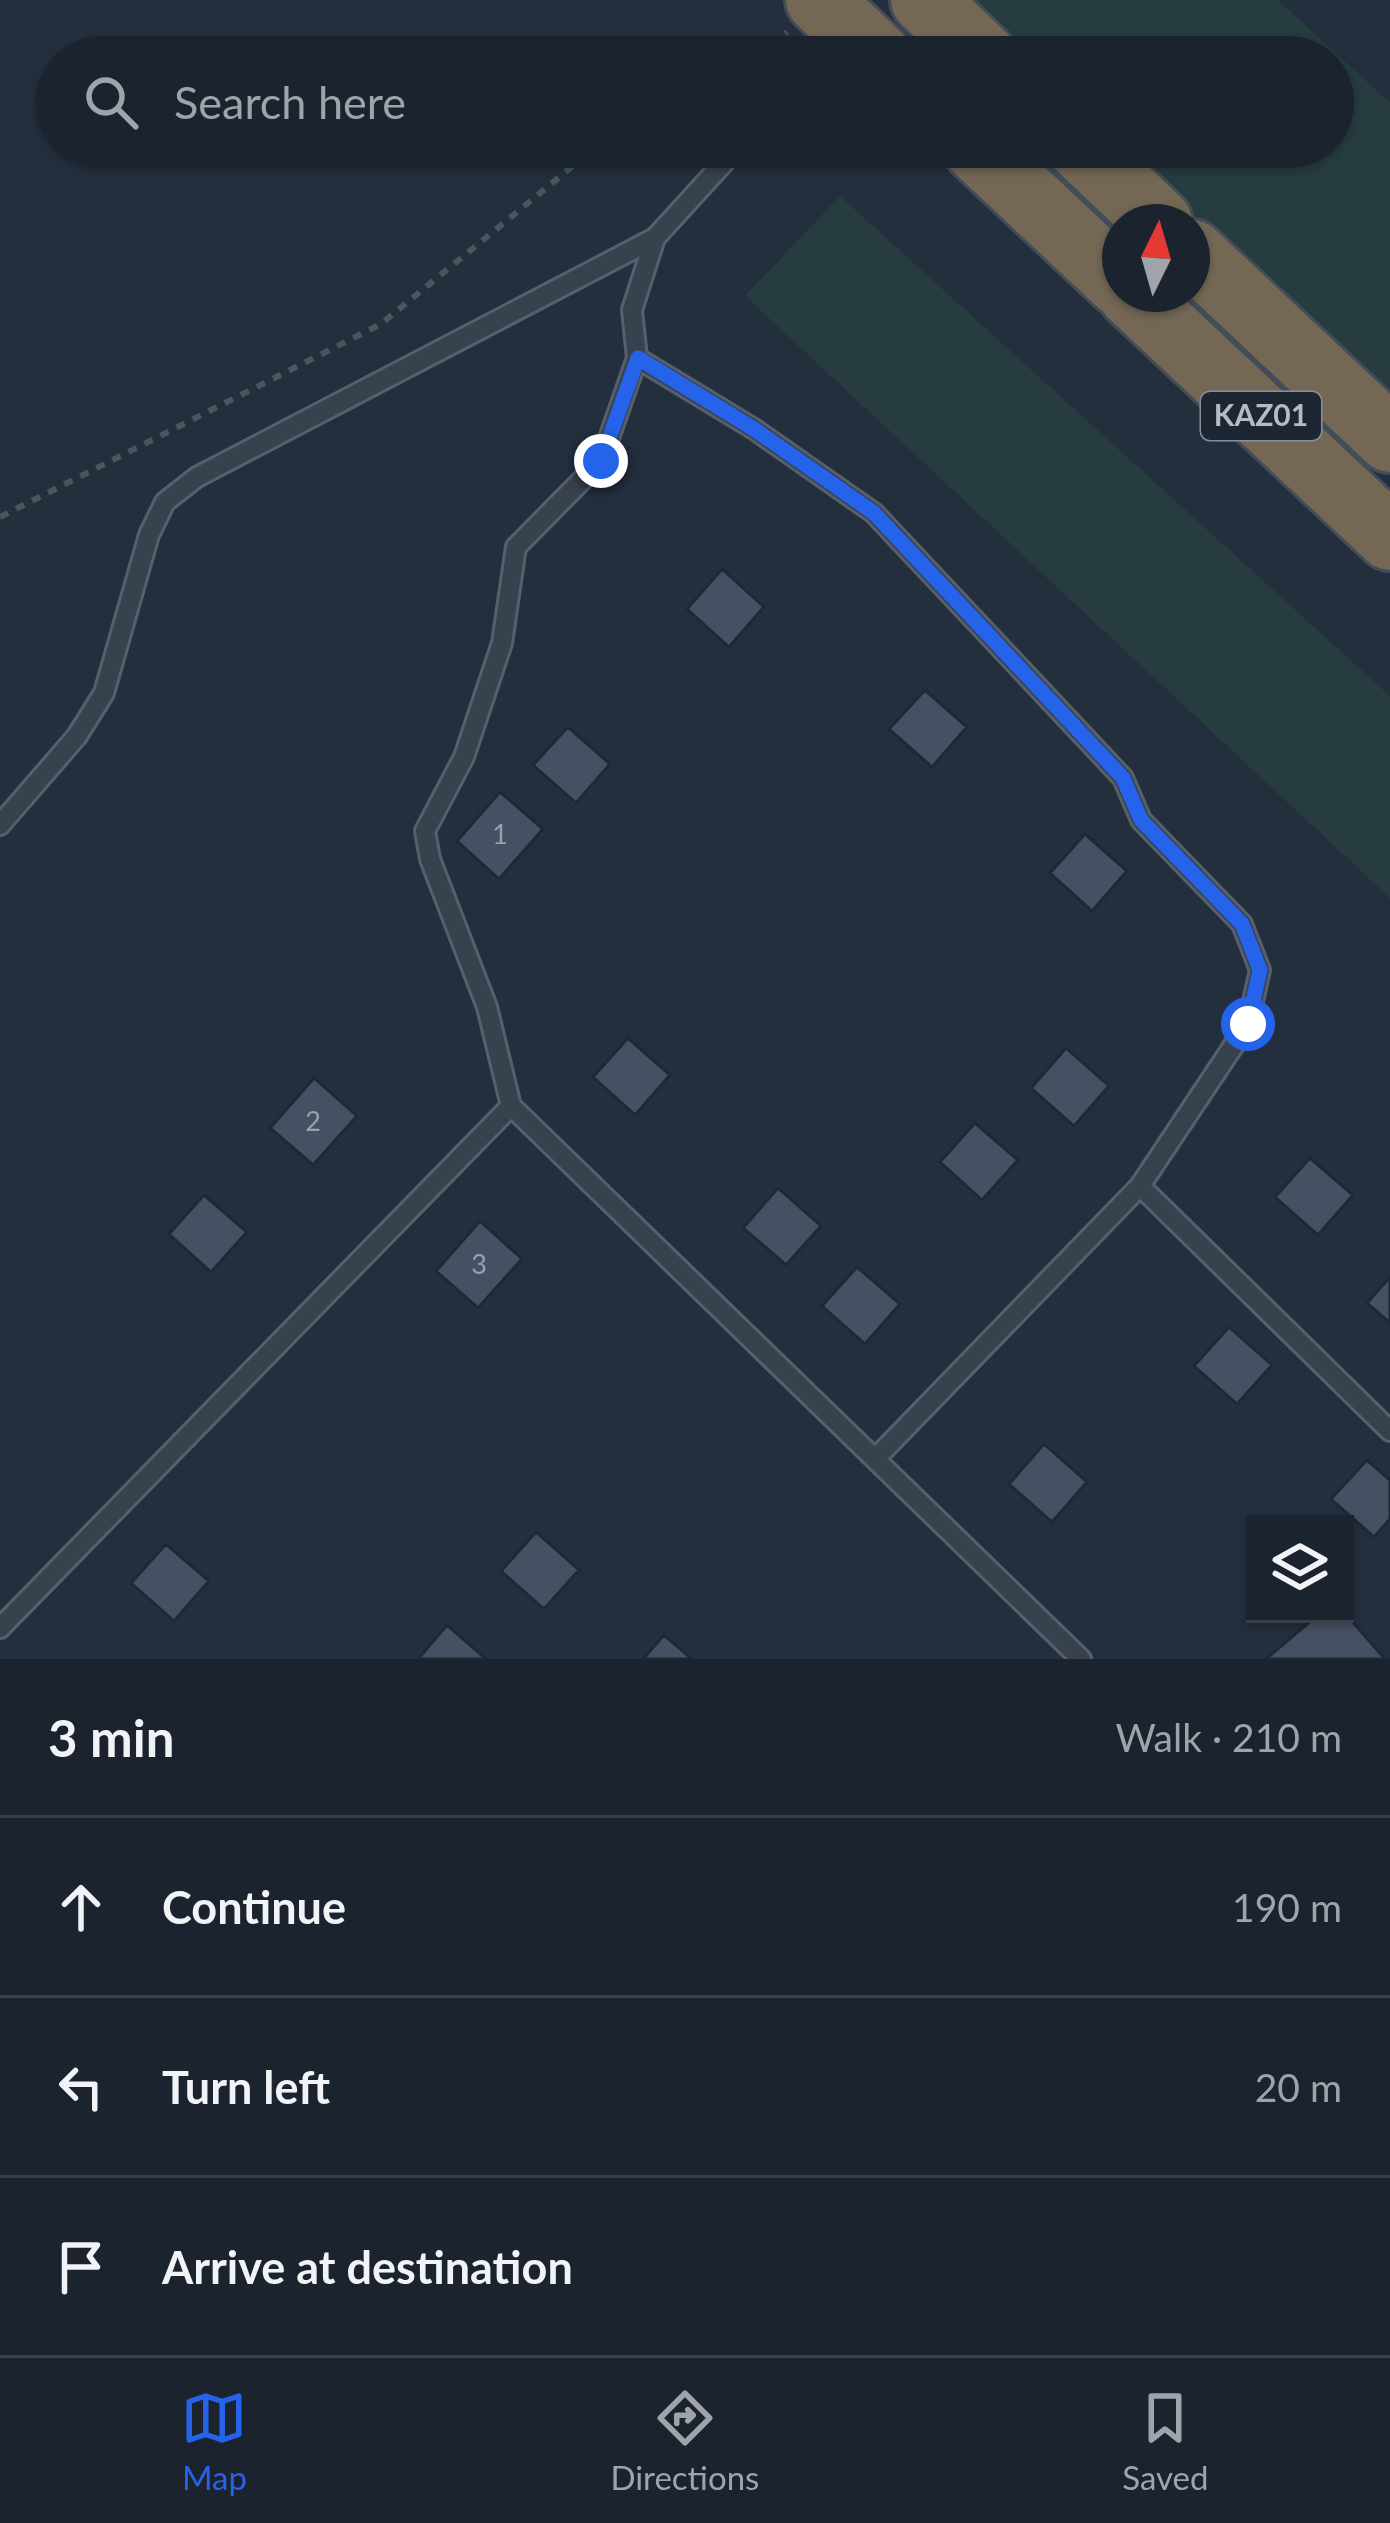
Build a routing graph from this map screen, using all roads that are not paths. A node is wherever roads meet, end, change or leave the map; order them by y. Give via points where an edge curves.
1 (924, 0) edge
2 (962, 36) edge
3 (719, 168) edge
4 (997, 168) edge
5 (1102, 168) edge
6 (1141, 204) edge
7 (655, 238) junction
8 (1102, 266) edge
9 (1210, 270) edge
10 (1151, 312) edge
11 (638, 358) junction
12 (1390, 439) edge
13 (1390, 537) edge
14 (0, 825) edge
15 (511, 1106) junction
16 (1140, 1186) junction
17 (1390, 1431) edge
18 (874, 1459) junction
19 (0, 1628) edge
20 (1081, 1659) edge

1 - 2 highway
3 - 7 lane
4 - 8 highway
5 - 6 highway
7 - 11 lane via 632,310
7 - 14 lane via 196,477 165,502 104,692
9 - 12 highway, KАZ01
10 - 13 highway, KАZ01
11 - 15 lane via 601,461 516,547 502,643 464,757 425,831 487,1007
11 - 16 lane via 874,513 1123,778 1141,820 1242,924 1260,970 1248,1024
15 - 18 lane
15 - 19 lane
16 - 17 lane
16 - 18 lane
18 - 20 lane

